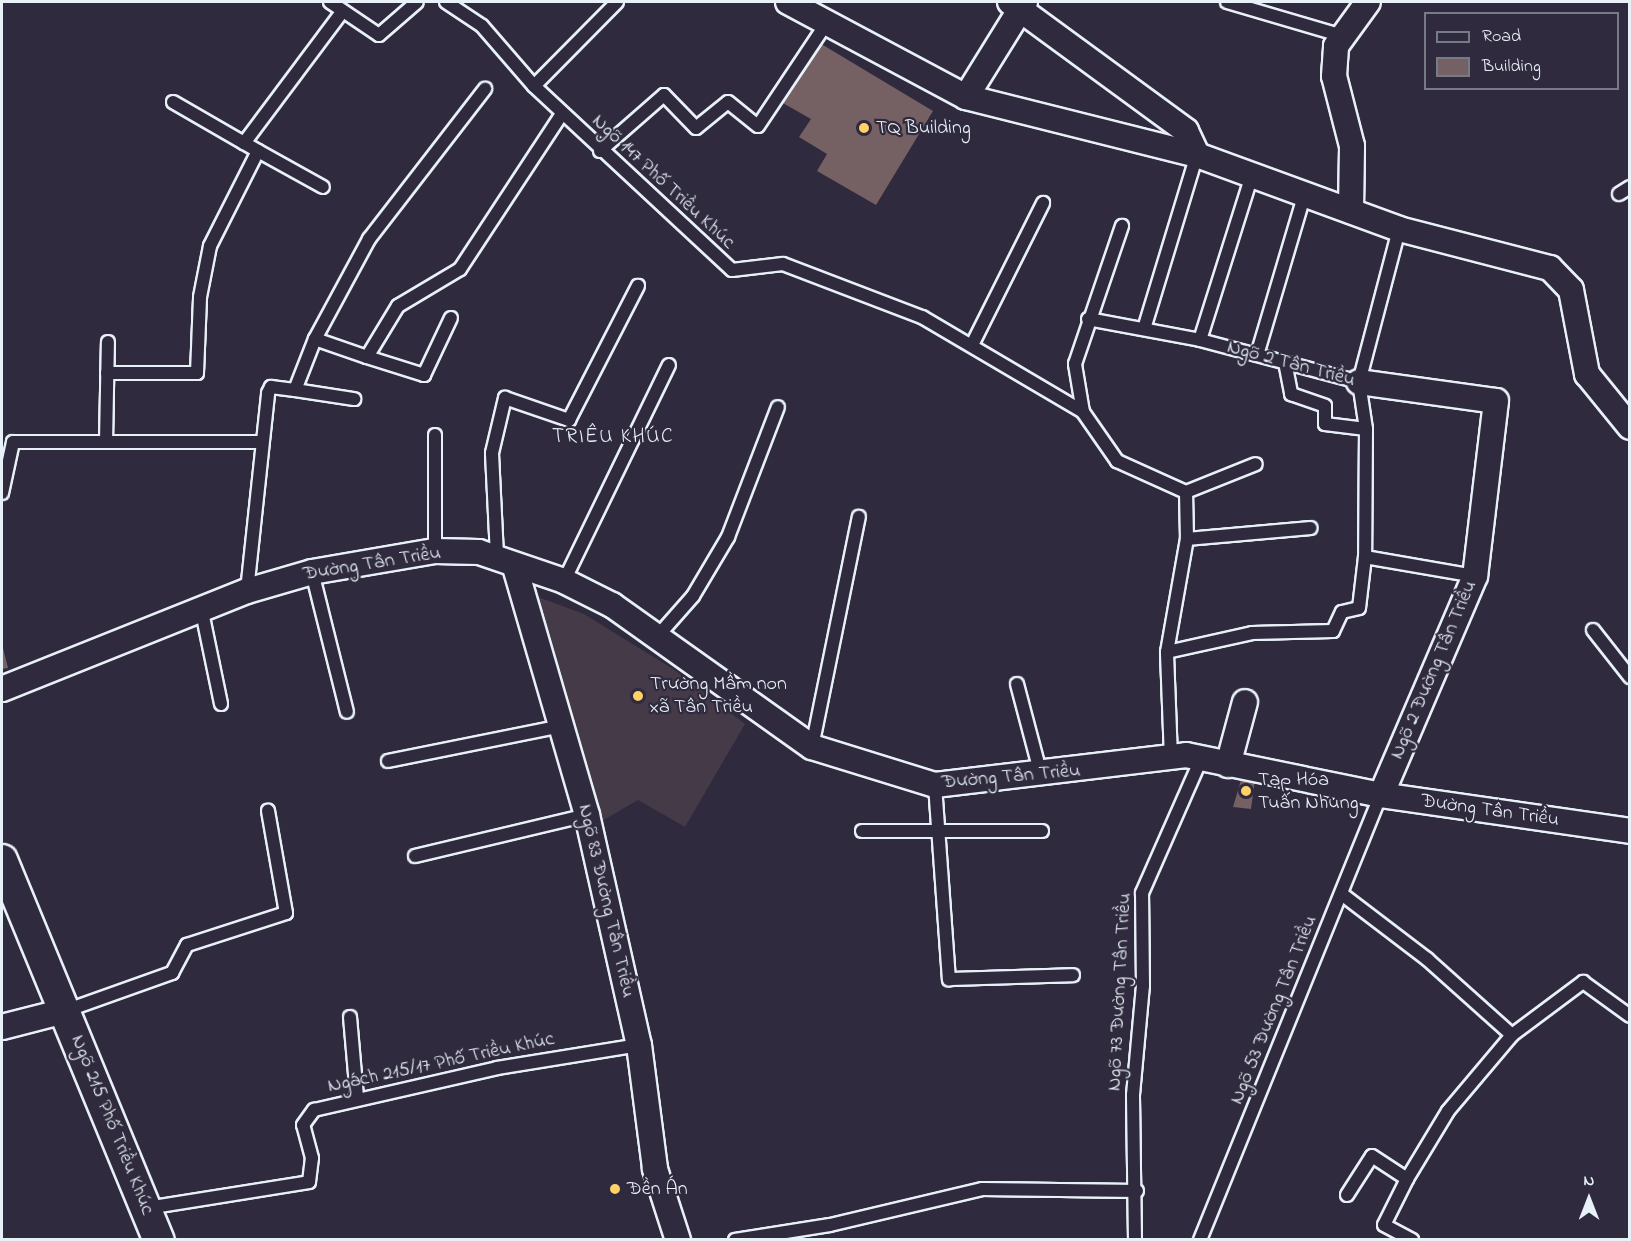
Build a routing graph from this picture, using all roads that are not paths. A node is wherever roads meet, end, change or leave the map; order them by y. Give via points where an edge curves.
1 (330, 2) edge
2 (417, 2) edge
3 (446, 2) edge
4 (617, 2) edge
5 (788, 2) edge
6 (1227, 2) edge
7 (1368, 2) edge
8 (1018, 4) edge
9 (342, 12) junction
10 (826, 24) junction
11 (1343, 36) junction
12 (534, 86) junction
13 (485, 89) dead end
14 (966, 96) junction
15 (173, 102) dead end
16 (562, 114) junction
17 (244, 143) junction
18 (258, 151) junction
19 (600, 151) junction
20 (1197, 155) junction
21 (1252, 175) junction
22 (323, 187) dead end
23 (1304, 196) junction
24 (1043, 203) dead end
25 (1351, 211) junction
26 (1122, 226) dead end
27 (1399, 229) junction
28 (638, 286) dead end
29 (451, 318) dead end
30 (1088, 319) junction
31 (1144, 329) junction
32 (315, 339) junction
33 (1200, 340) junction
34 (108, 342) dead end
35 (972, 345) junction
36 (1257, 355) junction
37 (367, 357) junction
38 (1285, 362) junction
39 (669, 365) dead end
40 (107, 373) junction
41 (1359, 382) junction
42 (294, 390) junction
43 (354, 399) dead end
44 (1496, 401) joint
45 (778, 406) dead end
46 (1083, 412) junction
47 (1629, 427) edge
48 (1366, 429) junction
49 (435, 435) dead end
50 (106, 442) junction
51 (262, 442) junction
52 (1256, 464) dead end
53 (1186, 492) junction
54 (2, 493) edge
55 (859, 517) dead end
56 (1311, 528) dead end
57 (1187, 538) junction
58 (435, 551) junction
59 (1365, 557) junction
60 (506, 562) junction
61 (312, 572) junction
62 (1475, 576) junction
63 (564, 581) junction
64 (247, 591) junction
65 (202, 612) junction
66 (1593, 630) dead end
67 (656, 638) junction
68 (1167, 652) junction
69 (1629, 677) edge
70 (1017, 684) dead end
71 (2, 689) edge
72 (1245, 702) dead end
73 (221, 704) dead end
74 (347, 712) dead end
75 (561, 726) junction
76 (812, 747) junction
77 (1171, 758) junction
78 (1201, 759) junction
79 (388, 760) dead end
80 (1228, 765) junction
81 (1041, 775) junction
82 (935, 785) junction
83 (1381, 795) junction
84 (268, 811) dead end
85 (587, 815) junction
86 (862, 831) dead end
87 (1042, 831) dead end
88 (1629, 831) edge
89 (938, 836) junction
90 (415, 856) dead end
91 (2, 860) edge
92 (1343, 895) junction
93 (1073, 975) dead end
94 (65, 1011) junction
95 (1629, 1016) edge
96 (350, 1017) dead end
97 (2, 1027) edge
98 (1512, 1035) junction
99 (639, 1045) junction
100 (357, 1097) junction
101 (1407, 1179) junction
102 (1137, 1191) junction
103 (1347, 1194) dead end
104 (147, 1208) junction
105 (159, 1239) edge
106 (678, 1239) edge
107 (735, 1239) edge
108 (1135, 1239) edge
109 (1200, 1239) edge
110 (1412, 1239) edge

1 - 9 lane
2 - 9 lane via 383,35
3 - 12 lane, Ngõ 147 Phố Triều Khúc via 497,41
4 - 12 lane
5 - 10 street
6 - 11 lane
7 - 11 street
8 - 14 street
8 - 20 street via 1186,131
9 - 17 lane
10 - 14 street
10 - 19 lane via 758,126 728,102 696,128 664,95
11 - 25 street via 1336,46 1334,76 1352,146
12 - 16 lane, Ngõ 147 Phố Triều Khúc
13 - 32 lane via 381,222
14 - 20 street
15 - 17 lane
16 - 19 lane, Ngõ 147 Phố Triều Khúc
16 - 37 lane via 460,269 398,306
17 - 18 lane
18 - 22 lane
18 - 40 lane via 210,246 200,297 197,373
19 - 35 lane, Ngõ 147 Phố Triều Khúc via 732,270 777,263 795,267 870,294
20 - 21 street
20 - 31 lane
21 - 23 street
21 - 33 lane
23 - 25 street
23 - 36 lane
24 - 35 lane
25 - 27 street
26 - 30 lane
27 - 41 lane
27 - 47 street via 1550,268 1571,290 1587,374
28 - 60 lane via 569,420 505,398 492,453
29 - 37 lane via 424,375
30 - 31 lane, Ngõ 2 Tân Triều
30 - 46 lane via 1075,364
31 - 33 lane, Ngõ 2 Tân Triều
32 - 37 lane
32 - 42 lane
33 - 36 lane, Ngõ 2 Tân Triều
34 - 40 lane
35 - 46 lane, Ngõ 147 Phố Triều Khúc
36 - 38 lane, Ngõ 2 Tân Triều
38 - 41 lane, Ngõ 2 Tân Triều
38 - 48 lane via 1291,394 1325,406 1325,424
39 - 63 lane
40 - 50 lane
41 - 44 street, Ngõ 2 Tân Triều
41 - 48 lane
42 - 43 lane
42 - 51 lane via 272,387
44 - 62 street, Ngõ 2 Đường Tân Triều
45 - 67 lane via 728,537 693,596
46 - 53 lane via 1117,461
48 - 59 lane
49 - 58 lane
50 - 51 lane
50 - 54 lane via 13,442
51 - 64 lane
52 - 53 lane
53 - 57 lane
55 - 76 lane
56 - 57 lane
57 - 68 lane
58 - 60 street, Đường Tân Triều
58 - 61 street, Đường Tân Triều
59 - 62 lane
59 - 68 lane via 1359,608 1342,612 1333,631 1252,633
60 - 63 street, Đường Tân Triều
60 - 75 street, Ngõ 83 Đường Tân Triều
61 - 64 street, Đường Tân Triều
61 - 74 lane
62 - 83 street, Ngõ 2 Đường Tân Triều
63 - 67 street, Đường Tân Triều via 612,605
64 - 65 street, Đường Tân Triều
65 - 71 street, Đường Tân Triều via 78,655
65 - 73 lane
66 - 69 lane
67 - 76 street, Đường Tân Triều
68 - 77 lane
70 - 81 lane
72 - 80 street
75 - 79 lane
75 - 85 street, Ngõ 83 Đường Tân Triều
76 - 82 street, Đường Tân Triều
77 - 78 street, Đường Tân Triều
77 - 81 street, Đường Tân Triều
78 - 80 street, Đường Tân Triều
78 - 102 lane, Ngõ 73 Đường Tân Triều via 1142,892 1143,986 1133,1095
80 - 83 street, Đường Tân Triều
81 - 82 street, Đường Tân Triều
82 - 89 lane
83 - 88 street, Đường Tân Triều
83 - 92 lane, Ngõ 53 Đường Tân Triều
84 - 94 lane via 286,913 187,945 172,973
85 - 90 lane
85 - 99 street, Ngõ 83 Đường Tân Triều
86 - 89 lane
87 - 89 lane
89 - 93 lane via 949,979
91 - 94 street, Ngõ 215 Phố Triều Khúc
92 - 98 lane via 1427,959
92 - 109 lane, Ngõ 53 Đường Tân Triều
94 - 97 street
94 - 104 street, Ngõ 215 Phố Triều Khúc
95 - 98 lane via 1583,982
96 - 100 lane
98 - 101 lane via 1448,1111
99 - 100 lane, Ngách 215/17 Phố Triều Khúc
99 - 106 street, Ngõ 83 Đường Tân Triều via 655,1169
100 - 104 lane, Ngách 215/17 Phố Triều Khúc via 305,1116 303,1135 312,1158 309,1182
101 - 103 lane via 1372,1156
101 - 110 lane via 1384,1224
102 - 107 lane via 982,1189 830,1225
102 - 108 lane, Ngõ 73 Đường Tân Triều
104 - 105 street, Ngõ 215 Phố Triều Khúc

